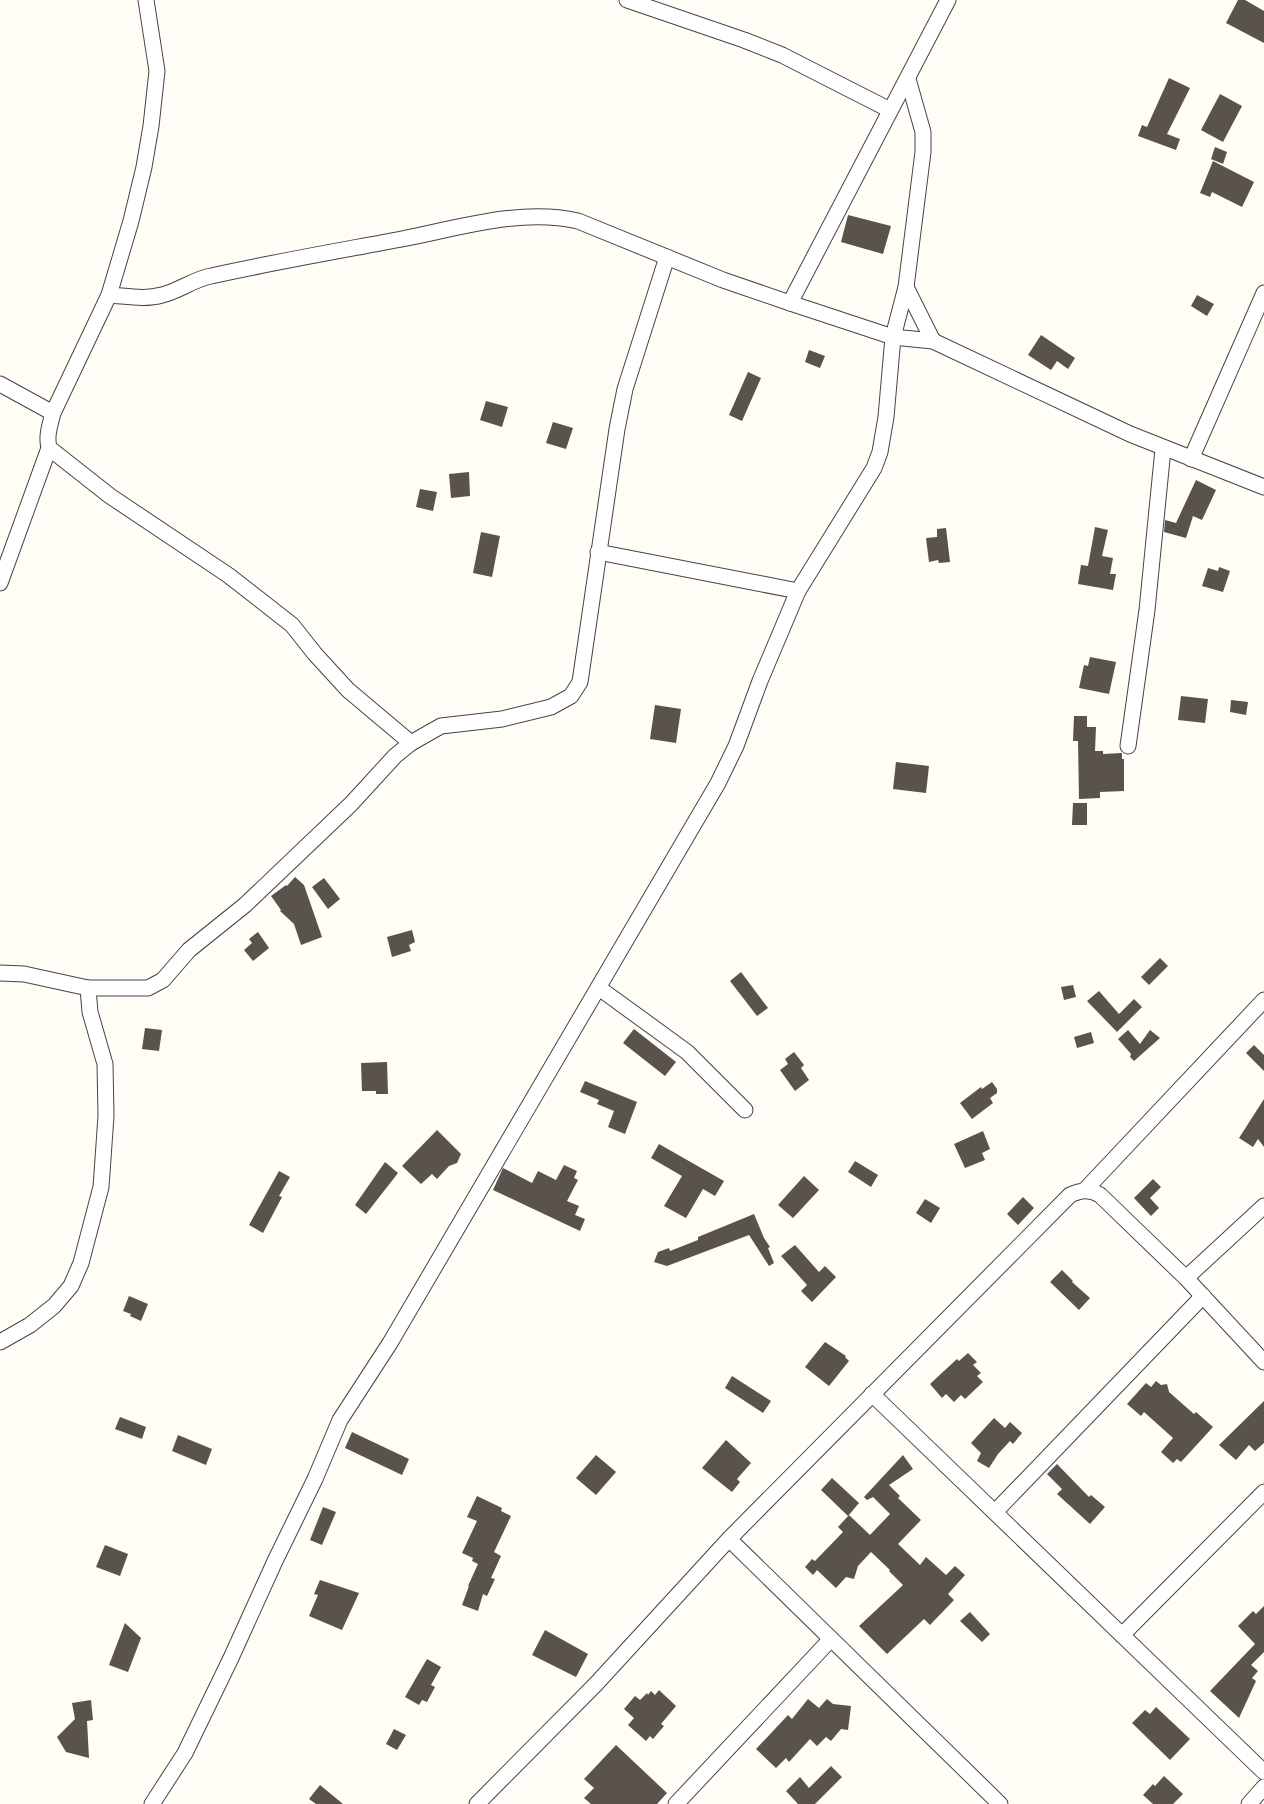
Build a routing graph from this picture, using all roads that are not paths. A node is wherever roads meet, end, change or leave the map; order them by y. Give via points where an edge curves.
1 (146, 0) edge
2 (627, 0) edge
3 (948, 0) edge
4 (908, 79) junction
5 (890, 110) junction
6 (667, 257) junction
7 (906, 287) junction
8 (1264, 293) edge
9 (109, 295) junction
10 (790, 303) junction
11 (893, 337) junction
12 (933, 342) junction
13 (0, 384) edge
14 (53, 413) junction
15 (49, 448) junction
16 (1163, 448) junction
17 (1191, 459) junction
18 (1264, 487) edge
19 (598, 552) junction
20 (0, 583) edge
21 (798, 591) junction
22 (411, 743) junction
23 (1128, 746) dead end
24 (0, 973) edge
25 (88, 988) junction
26 (599, 988) junction
27 (1264, 1000) edge
28 (745, 1110) dead end
29 (1085, 1190) junction
30 (1264, 1206) edge
31 (1186, 1278) junction
32 (1203, 1296) junction
33 (17, 1332) junction
34 (0, 1334) edge
35 (0, 1342) edge
36 (1264, 1362) edge
37 (872, 1394) junction
38 (1264, 1492) edge
39 (995, 1512) junction
40 (729, 1539) junction
41 (1122, 1635) junction
42 (832, 1640) junction
43 (1264, 1772) edge
44 (1264, 1787) edge
45 (152, 1804) edge
46 (477, 1804) edge
47 (676, 1804) edge
48 (680, 1804) edge
49 (1000, 1804) edge
50 (1249, 1804) edge

1 - 9 street via 157,71 151,126 132,221
2 - 5 street via 782,55
3 - 4 street
4 - 5 street
4 - 7 street via 924,141
5 - 10 street
6 - 9 street via 578,221 539,216 484,222 238,270 202,278 162,295
6 - 10 street
6 - 19 street via 625,389
7 - 11 street
7 - 12 street
8 - 17 street
9 - 14 street
10 - 11 street
11 - 12 street
11 - 21 street via 880,452 874,468
12 - 16 street
13 - 14 street
14 - 15 street via 48,433
15 - 20 street
15 - 22 street via 110,496 228,575 292,625 348,690
16 - 17 street
16 - 23 street via 1147,610
17 - 18 street
19 - 21 street
19 - 22 street via 580,682 571,696 550,706 502,719 442,726
21 - 26 street via 718,783
22 - 25 street via 394,756 351,804 245,905 188,950 163,980 148,988
24 - 25 street via 24,974
25 - 33 street via 90,1012 105,1064 106,1116 101,1187 81,1263 71,1286 54,1306
26 - 28 street via 687,1052
26 - 45 street via 390,1343 340,1420 185,1753
27 - 29 street
29 - 31 street via 1100,1195
29 - 37 street via 1070,1195
30 - 31 street
31 - 32 street
32 - 36 street
32 - 39 street
33 - 34 street
33 - 35 street
37 - 39 street
37 - 40 street
38 - 41 street
39 - 41 street
40 - 42 street
40 - 46 street via 596,1684
41 - 43 street
42 - 47 street
42 - 48 street
42 - 49 street
44 - 50 street

